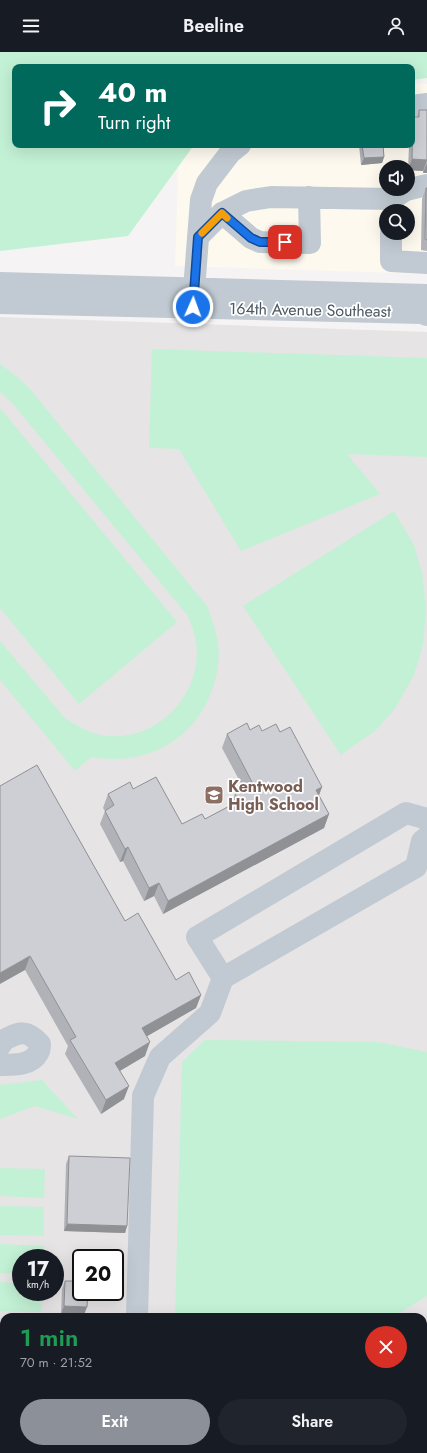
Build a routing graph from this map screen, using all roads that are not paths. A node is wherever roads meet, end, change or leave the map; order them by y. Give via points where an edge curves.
1 (427, 104) edge
2 (415, 106) edge
3 (236, 148) edge
4 (427, 185) edge
5 (310, 197) junction
6 (382, 204) edge
7 (393, 204) edge
8 (222, 213) junction
9 (198, 237) junction
10 (391, 240) edge
11 (427, 263) edge
12 (0, 283) edge
13 (427, 295) edge
14 (193, 298) junction
15 (0, 303) edge
16 (427, 315) edge
17 (427, 819) edge
18 (427, 836) edge
19 (223, 978) junction
20 (0, 1046) edge
21 (0, 1065) edge
22 (137, 1313) edge

1 - 2 street
3 - 9 street via 207,183 201,200
4 - 7 street via 406,190
5 - 6 street
5 - 8 street via 271,197 246,201
5 - 8 street via 310,243 260,242 251,238
8 - 9 street
9 - 14 street
10 - 11 street via 391,261
12 - 14 street, 164th Avenue Southeast
13 - 14 street, 164th Avenue Southeast
14 - 15 street, 164th Avenue Southeast
14 - 16 street, 164th Avenue Southeast
17 - 19 street via 406,813 197,937
18 - 19 street via 422,841 416,867
19 - 22 street via 210,1013 160,1057 143,1096
20 - 21 street via 4,1040 24,1032 33,1036 40,1044 38,1053 30,1061

